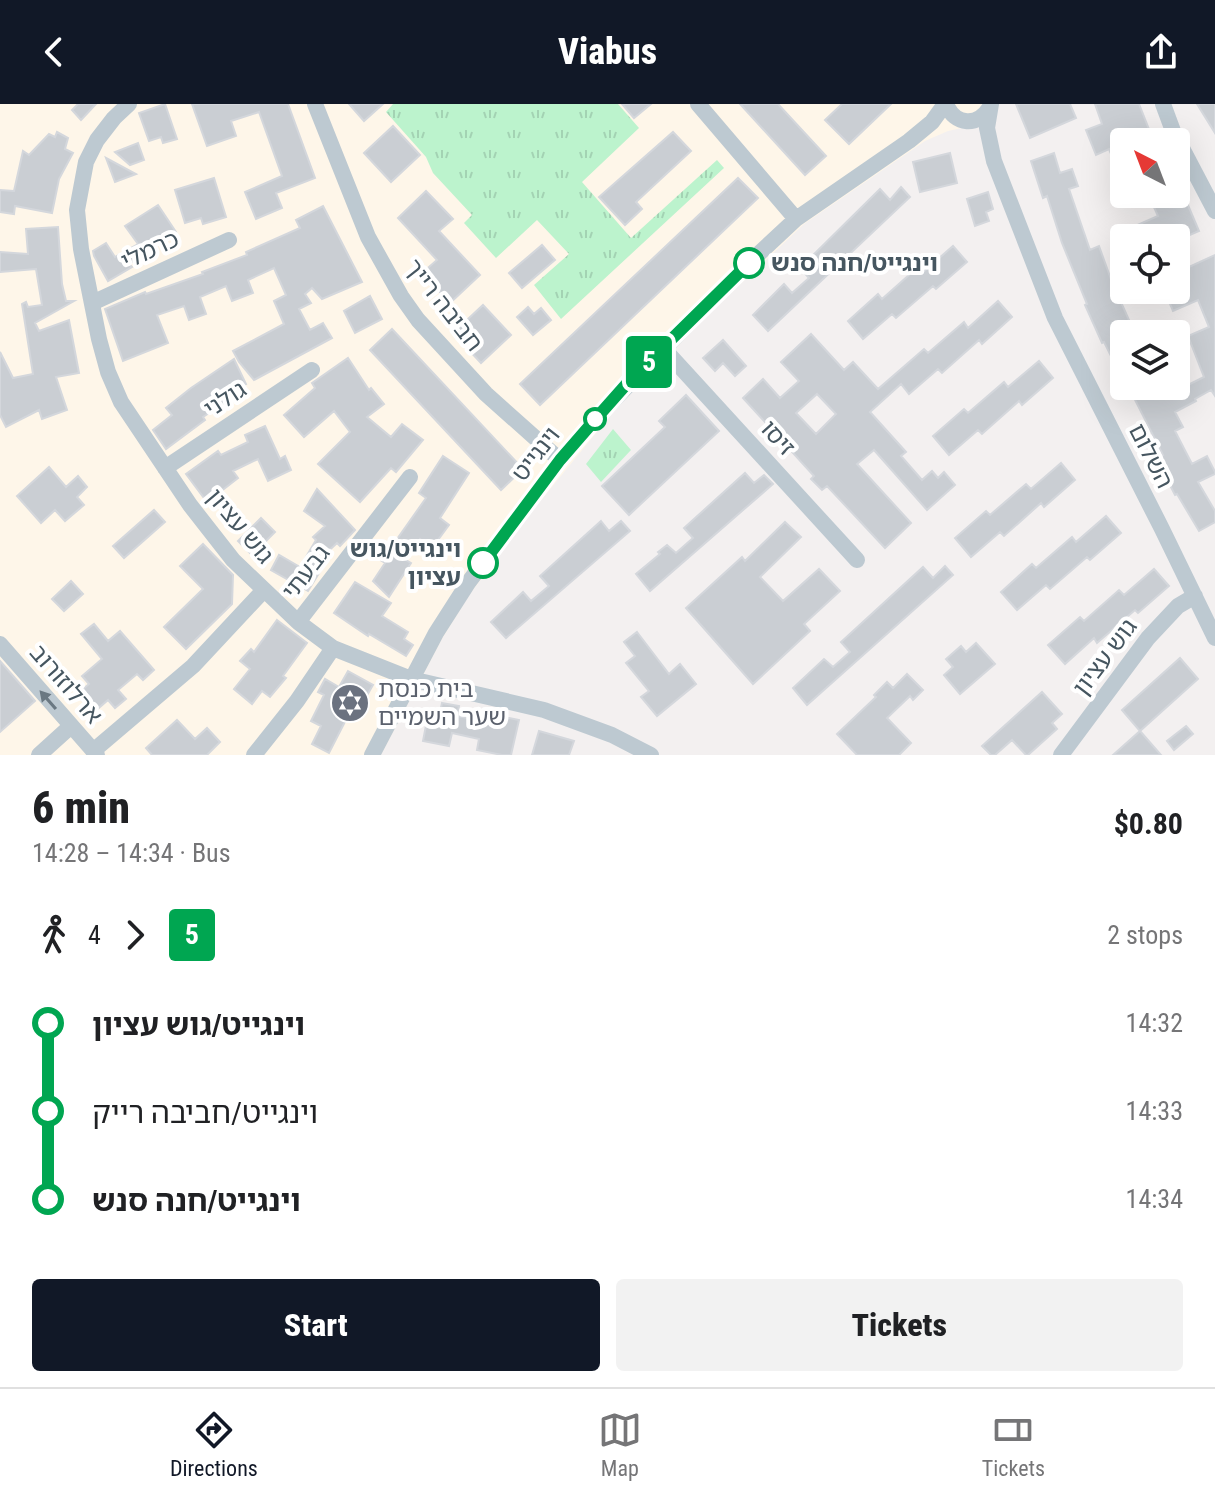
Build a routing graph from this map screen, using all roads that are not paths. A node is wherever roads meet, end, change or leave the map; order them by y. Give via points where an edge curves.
1 (129, 104) edge
2 (315, 104) edge
3 (698, 104) edge
4 (945, 104) edge
5 (1163, 104) edge
6 (991, 106) edge
7 (962, 121) junction
8 (909, 141) junction
9 (994, 161) junction
10 (1215, 211) edge
11 (796, 219) junction
12 (229, 240) dead end
13 (92, 303) junction
14 (663, 348) junction
15 (312, 370) dead end
16 (560, 460) junction
17 (165, 468) junction
18 (410, 477) dead end
19 (857, 560) dead end
20 (264, 590) junction
21 (1195, 596) junction
22 (298, 622) junction
23 (1215, 638) edge
24 (0, 644) edge
25 (333, 648) junction
26 (411, 679) junction
27 (71, 726) junction
28 (95, 753) edge
29 (39, 755) edge
30 (254, 755) edge
31 (372, 755) edge
32 (651, 755) edge
33 (1061, 755) edge

1 - 13 street, גוש עציון via 97,140 81,184 77,210
2 - 16 street, חביבה רייך via 368,237 401,296 486,394
3 - 11 street
4 - 7 street, השלום
4 - 8 street, וינגייט
5 - 10 street
6 - 7 street, וינגייט via 980,119
6 - 9 street, השלום via 987,128
7 - 8 street, וינגייט
7 - 9 street, השלום
8 - 11 street, וינגייט
9 - 21 street, השלום via 1055,318
11 - 14 street, וינגייט
12 - 13 street, כרמלי
13 - 17 street, גוש עציון via 108,372 121,402
14 - 16 street, וינגייט
14 - 19 street, זיסו
15 - 17 street, גולני
16 - 26 street, וינגייט via 468,583
17 - 20 street, גוש עציון via 233,560
18 - 22 street, גבעתי
20 - 22 street, גוש עציון
20 - 28 street via 193,666
21 - 23 street, השלום
21 - 33 street, גוש עציון via 1148,638
22 - 25 street, גוש עציון
27 -> 24 street, ארלוזורוב
25 - 26 street, גוש עציון
25 - 30 street
26 - 31 street, וינגייט
26 - 32 street, גוש עציון via 544,710
27 - 28 street, ארלוזורוב
27 - 29 street

